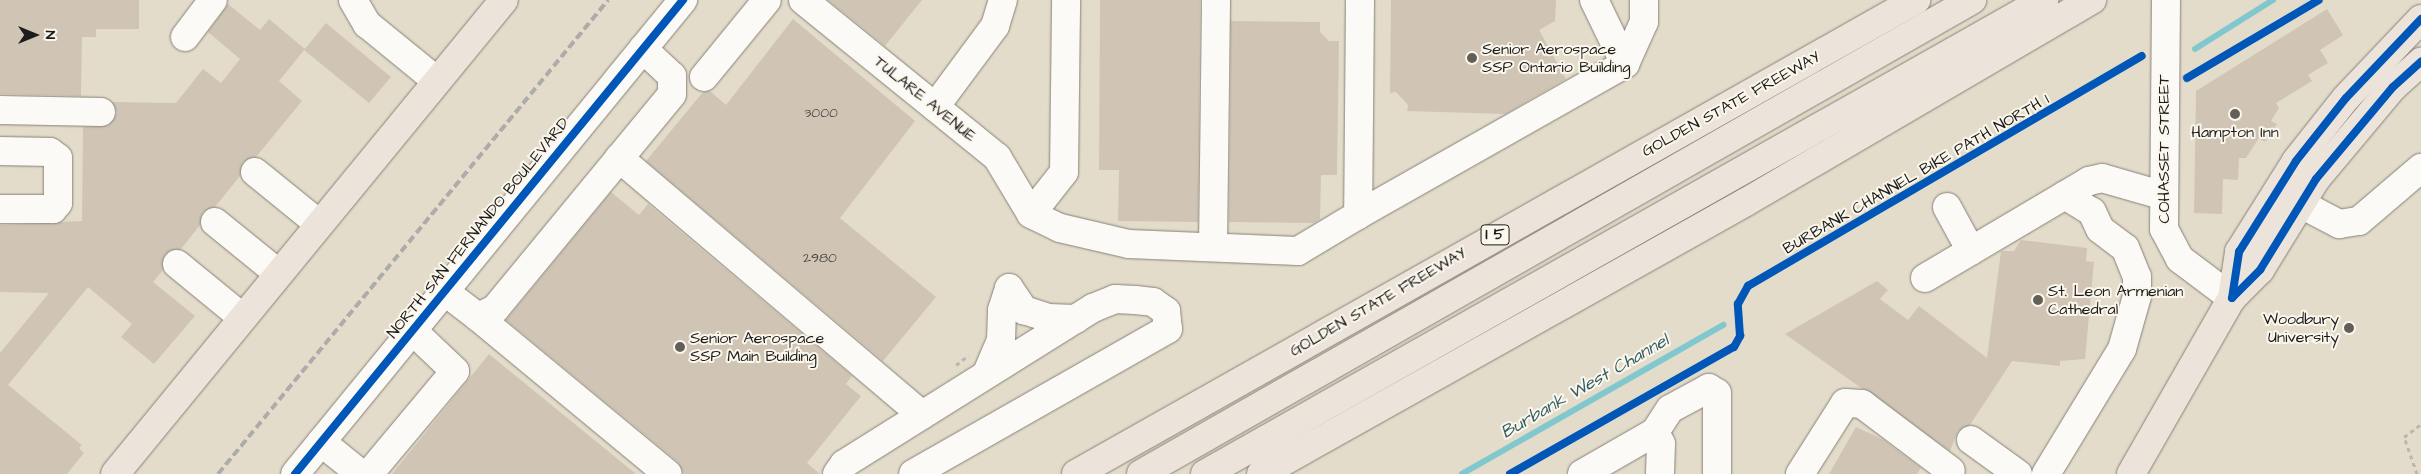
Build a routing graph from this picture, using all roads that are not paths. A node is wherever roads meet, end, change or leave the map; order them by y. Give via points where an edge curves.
1 (213, 0) edge
2 (353, 0) edge
3 (504, 0) edge
4 (683, 0) edge
5 (767, 0) edge
6 (802, 0) edge
7 (1003, 0) edge
8 (1066, 0) edge
9 (1216, 0) edge
10 (1360, 0) edge
11 (1594, 0) edge
12 (1644, 0) edge
13 (1916, 0) edge
14 (1972, 0) edge
15 (2044, 0) edge
16 (2092, 0) edge
17 (2166, 0) edge
18 (2421, 19) edge
19 (185, 37) dead end
20 (642, 49) junction
21 (2421, 62) edge
22 (1625, 64) junction
23 (704, 77) dead end
24 (437, 81) junction
25 (935, 106) junction
26 (0, 110) edge
27 (101, 112) dead end
28 (0, 151) edge
29 (619, 158) junction
30 (2420, 170) edge
31 (255, 172) dead end
32 (2277, 191) junction
33 (2161, 195) junction
34 (2060, 199) junction
35 (2300, 206) junction
36 (1947, 207) dead end
37 (0, 209) edge
38 (1031, 214) junction
39 (1358, 215) junction
40 (215, 222) dead end
41 (319, 224) junction
42 (1213, 247) junction
43 (1971, 251) junction
44 (177, 264) dead end
45 (279, 274) junction
46 (1925, 278) dead end
47 (444, 291) junction
48 (2232, 298) junction
49 (478, 317) junction
50 (243, 318) junction
51 (1076, 319) junction
52 (412, 330) junction
53 (987, 374) junction
54 (922, 415) junction
55 (1654, 432) junction
56 (1971, 440) dead end
57 (321, 442) junction
58 (1951, 471) dead end
59 (115, 474) edge
60 (295, 474) edge
61 (361, 474) edge
62 (369, 474) edge
63 (668, 474) edge
64 (837, 474) edge
65 (912, 474) edge
66 (1076, 474) edge
67 (1142, 474) edge
68 (1205, 474) edge
69 (1260, 474) edge
70 (1582, 474) edge
71 (1660, 474) edge
72 (1717, 474) edge
73 (1800, 474) edge
74 (2018, 474) edge
75 (2046, 474) edge
76 (2131, 474) edge

1 - 19 street
2 - 24 street via 367,24
3 - 24 main road
4 - 20 street, NORTH SAN FERNANDO BOULEVARD
5 - 23 street
6 - 25 street, TULARE AVENUE
7 - 25 street via 995,26
8 - 38 street via 1064,172
9 - 42 street
10 - 39 street
11 - 22 street
12 - 22 street via 1644,22
13 - 66 main road, GOLDEN STATE FREEWAY / I 5
14 - 67 main road
15 - 68 main road
16 - 69 main road
17 - 33 street, COHASSET STREET
18 - 32 main road via 2346,98
20 - 29 street via 672,76 672,94
20 - 47 street, NORTH SAN FERNANDO BOULEVARD
21 - 35 main road via 2393,87
22 - 39 street
24 - 41 main road
25 - 38 street, TULARE AVENUE via 997,157
26 - 27 street
28 - 37 street via 50,152 58,158 58,203 53,209
29 - 49 street via 495,309
29 - 54 street
30 - 35 street via 2359,221 2339,224
31 - 41 street
32 - 35 street
32 - 48 main road via 2239,252
33 - 34 street via 2102,178
33 - 48 street, COHASSET STREET via 2164,229 2171,247 2180,259
34 - 43 street
34 - 75 street via 2092,212 2100,229 2125,248 2137,277 2137,296 2122,348
35 - 48 main road via 2260,270
36 - 43 street
38 - 42 street via 1060,228 1129,244
39 - 42 street via 1298,251
40 - 45 street
41 - 45 main road
43 - 46 street
44 - 50 street
45 - 50 main road
47 - 49 street
47 - 52 street, NORTH SAN FERNANDO BOULEVARD
48 - 76 main road
49 - 63 street
50 - 59 main road
51 - 53 street
51 - 53 street via 1048,318 1024,310 1010,288 1002,310 1001,340
51 - 65 street via 1115,300 1153,302 1166,311 1168,328
52 - 57 street, NORTH SAN FERNANDO BOULEVARD
52 - 62 street via 455,371
53 - 54 street
54 - 64 street via 844,464
55 - 70 street
55 - 71 street via 1661,444
55 - 72 street via 1670,408 1694,392 1709,388 1717,393
56 - 74 street
57 - 60 street, NORTH SAN FERNANDO BOULEVARD
57 - 61 street
58 - 73 street via 1862,404 1844,403

